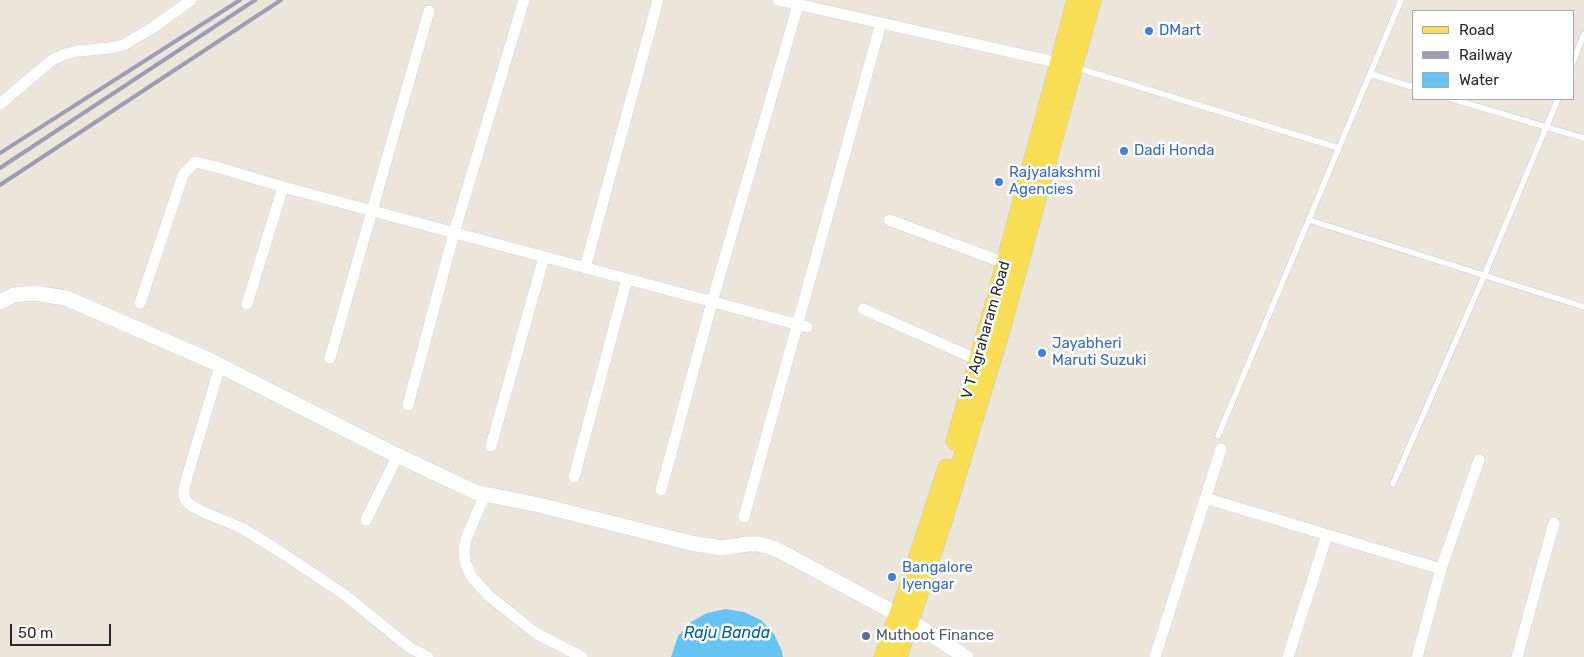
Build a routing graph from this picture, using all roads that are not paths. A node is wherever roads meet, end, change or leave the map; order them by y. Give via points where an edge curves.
1 (191, 0) edge
2 (524, 0) edge
3 (658, 0) edge
4 (778, 0) edge
5 (1076, 0) edge
6 (1092, 0) edge
7 (1401, 0) edge
8 (793, 2) edge
9 (429, 11) dead end
10 (881, 23) junction
11 (1584, 34) edge
12 (1574, 59) edge
13 (1066, 65) junction
14 (1370, 74) junction
15 (1412, 87) edge
16 (1455, 100) edge
17 (1558, 100) edge
18 (0, 104) edge
19 (1546, 127) junction
20 (1584, 138) edge
21 (1339, 148) junction
22 (282, 187) junction
23 (372, 211) junction
24 (889, 220) dead end
25 (1309, 220) junction
26 (454, 233) junction
27 (544, 257) junction
28 (1005, 263) junction
29 (585, 268) junction
30 (1484, 276) junction
31 (627, 279) junction
32 (0, 302) edge
33 (712, 302) junction
34 (140, 303) dead end
35 (247, 304) dead end
36 (1584, 307) edge
37 (863, 309) dead end
38 (802, 326) junction
39 (330, 358) dead end
40 (978, 360) junction
41 (220, 366) junction
42 (408, 405) dead end
43 (1218, 436) dead end
44 (491, 446) dead end
45 (1221, 449) dead end
46 (398, 455) junction
47 (1479, 460) dead end
48 (574, 477) dead end
49 (1393, 484) dead end
50 (661, 490) dead end
51 (485, 494) junction
52 (1205, 498) junction
53 (744, 517) dead end
54 (366, 520) dead end
55 (1554, 523) dead end
56 (1327, 535) junction
57 (1440, 569) junction
58 (904, 618) junction
59 (428, 657) edge
60 (582, 657) edge
61 (884, 657) edge
62 (898, 657) edge
63 (966, 657) edge
64 (1155, 657) edge
65 (1288, 657) edge
66 (1417, 657) edge
67 (1517, 657) edge

1 - 18 street via 123,45 78,50 52,60
2 - 26 street
3 - 29 street
4 - 8 street
5 - 13 main road, V T Agraharam Road
6 - 13 main road, V T Agraharam Road
7 - 14 lane
8 - 10 street
8 - 33 street
9 - 23 street
10 - 13 street
10 - 38 street
11 - 12 lane
13 - 21 lane
13 - 28 main road, V T Agraharam Road
13 - 58 main road, V T Agraharam Road via 995,348 944,518
14 - 15 lane
14 - 21 lane
16 - 19 lane
17 - 19 lane
19 - 20 lane
19 - 30 lane
21 - 25 lane
22 - 23 street
22 - 34 street via 195,162 183,175
22 - 35 street
23 - 26 street
23 - 39 street
24 - 28 street
25 - 30 lane
25 - 43 lane
26 - 27 street
26 - 42 street
27 - 29 street
27 - 44 street
28 - 40 main road, V T Agraharam Road
29 - 31 street
30 - 36 lane
30 - 49 lane
31 - 33 street
31 - 48 street
32 - 41 street via 14,295 34,293 66,298
33 - 38 street
33 - 50 street
37 - 40 street
38 - 53 street
40 - 58 main road, V T Agraharam Road via 908,587
41 - 46 street
41 - 59 street via 184,489 189,504 242,528 279,551 345,595 409,647
45 - 52 street
46 - 51 street
46 - 54 street
47 - 57 street
51 - 58 street via 691,543 721,548 759,544 776,549
51 - 60 street via 464,550 471,576 489,596 537,634
52 - 56 street
52 - 64 street
55 - 67 street
56 - 57 street
56 - 65 street
57 - 66 street
58 - 61 main road, V T Agraharam Road
58 - 62 main road
58 - 63 street

